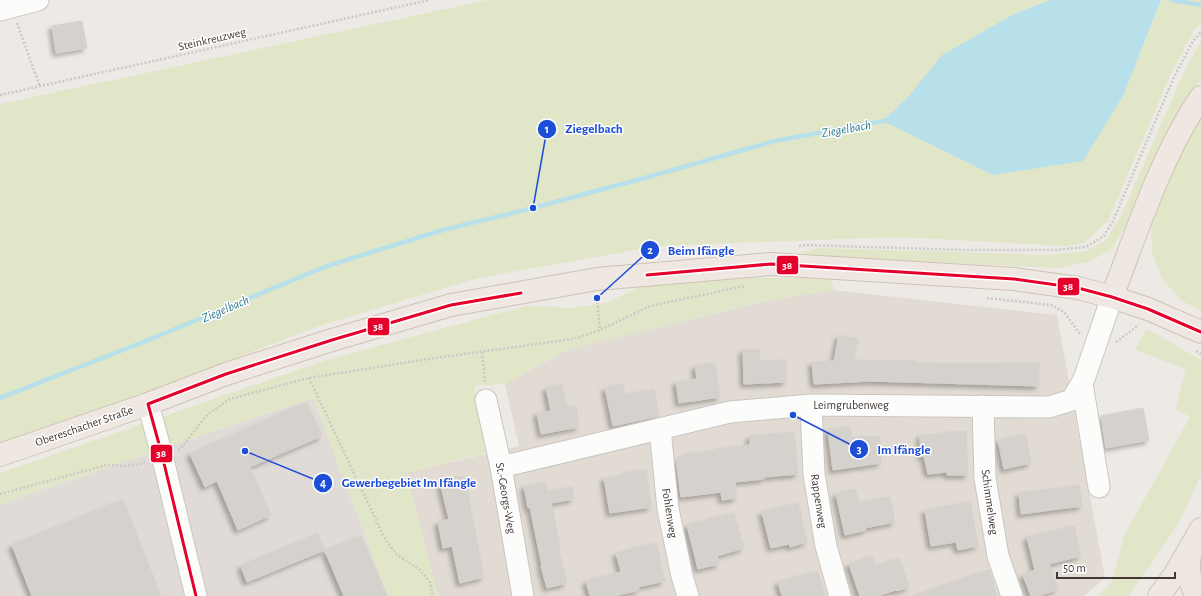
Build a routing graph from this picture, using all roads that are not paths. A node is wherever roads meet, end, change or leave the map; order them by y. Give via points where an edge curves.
1 (38, 0) edge
2 (6, 6) edge
3 (1201, 97) edge
4 (1112, 297) junction
5 (1198, 338) edge
6 (1082, 383) junction
7 (486, 400) road end
8 (148, 404) junction
9 (811, 405) junction
10 (983, 406) junction
11 (660, 429) junction
12 (0, 455) edge
13 (501, 467) junction
14 (1099, 487) dead end
15 (1197, 537) edge
16 (196, 596) edge
17 (523, 596) edge
18 (688, 596) edge
19 (840, 596) edge
20 (1012, 596) edge
21 (1159, 596) edge
22 (1196, 596) edge

1 - 2 street
3 - 4 main road via 1166,161
4 - 5 main road, Obereschacher Straße via 1148,309
4 - 6 street, Leimgrubenweg
4 - 8 main road, Obereschacher Straße via 1078,288 1014,279 771,264 597,279 452,305 298,350
6 - 10 street, Leimgrubenweg via 1072,400 1049,407
6 - 14 street
7 - 13 street, St.-Georgs-Weg
8 - 12 main road, Obereschacher Straße
8 - 16 street
9 - 10 street, Leimgrubenweg
9 - 11 street, Leimgrubenweg via 730,412
9 - 19 street, Rappenweg via 814,474 826,546
10 - 20 street, Schimmelweg via 985,478 998,556
11 - 13 street, Leimgrubenweg
11 - 18 street, Fohlenweg via 668,509
13 - 17 street, St.-Georgs-Weg
15 - 21 main road
15 - 22 main road via 1190,556 1189,568

